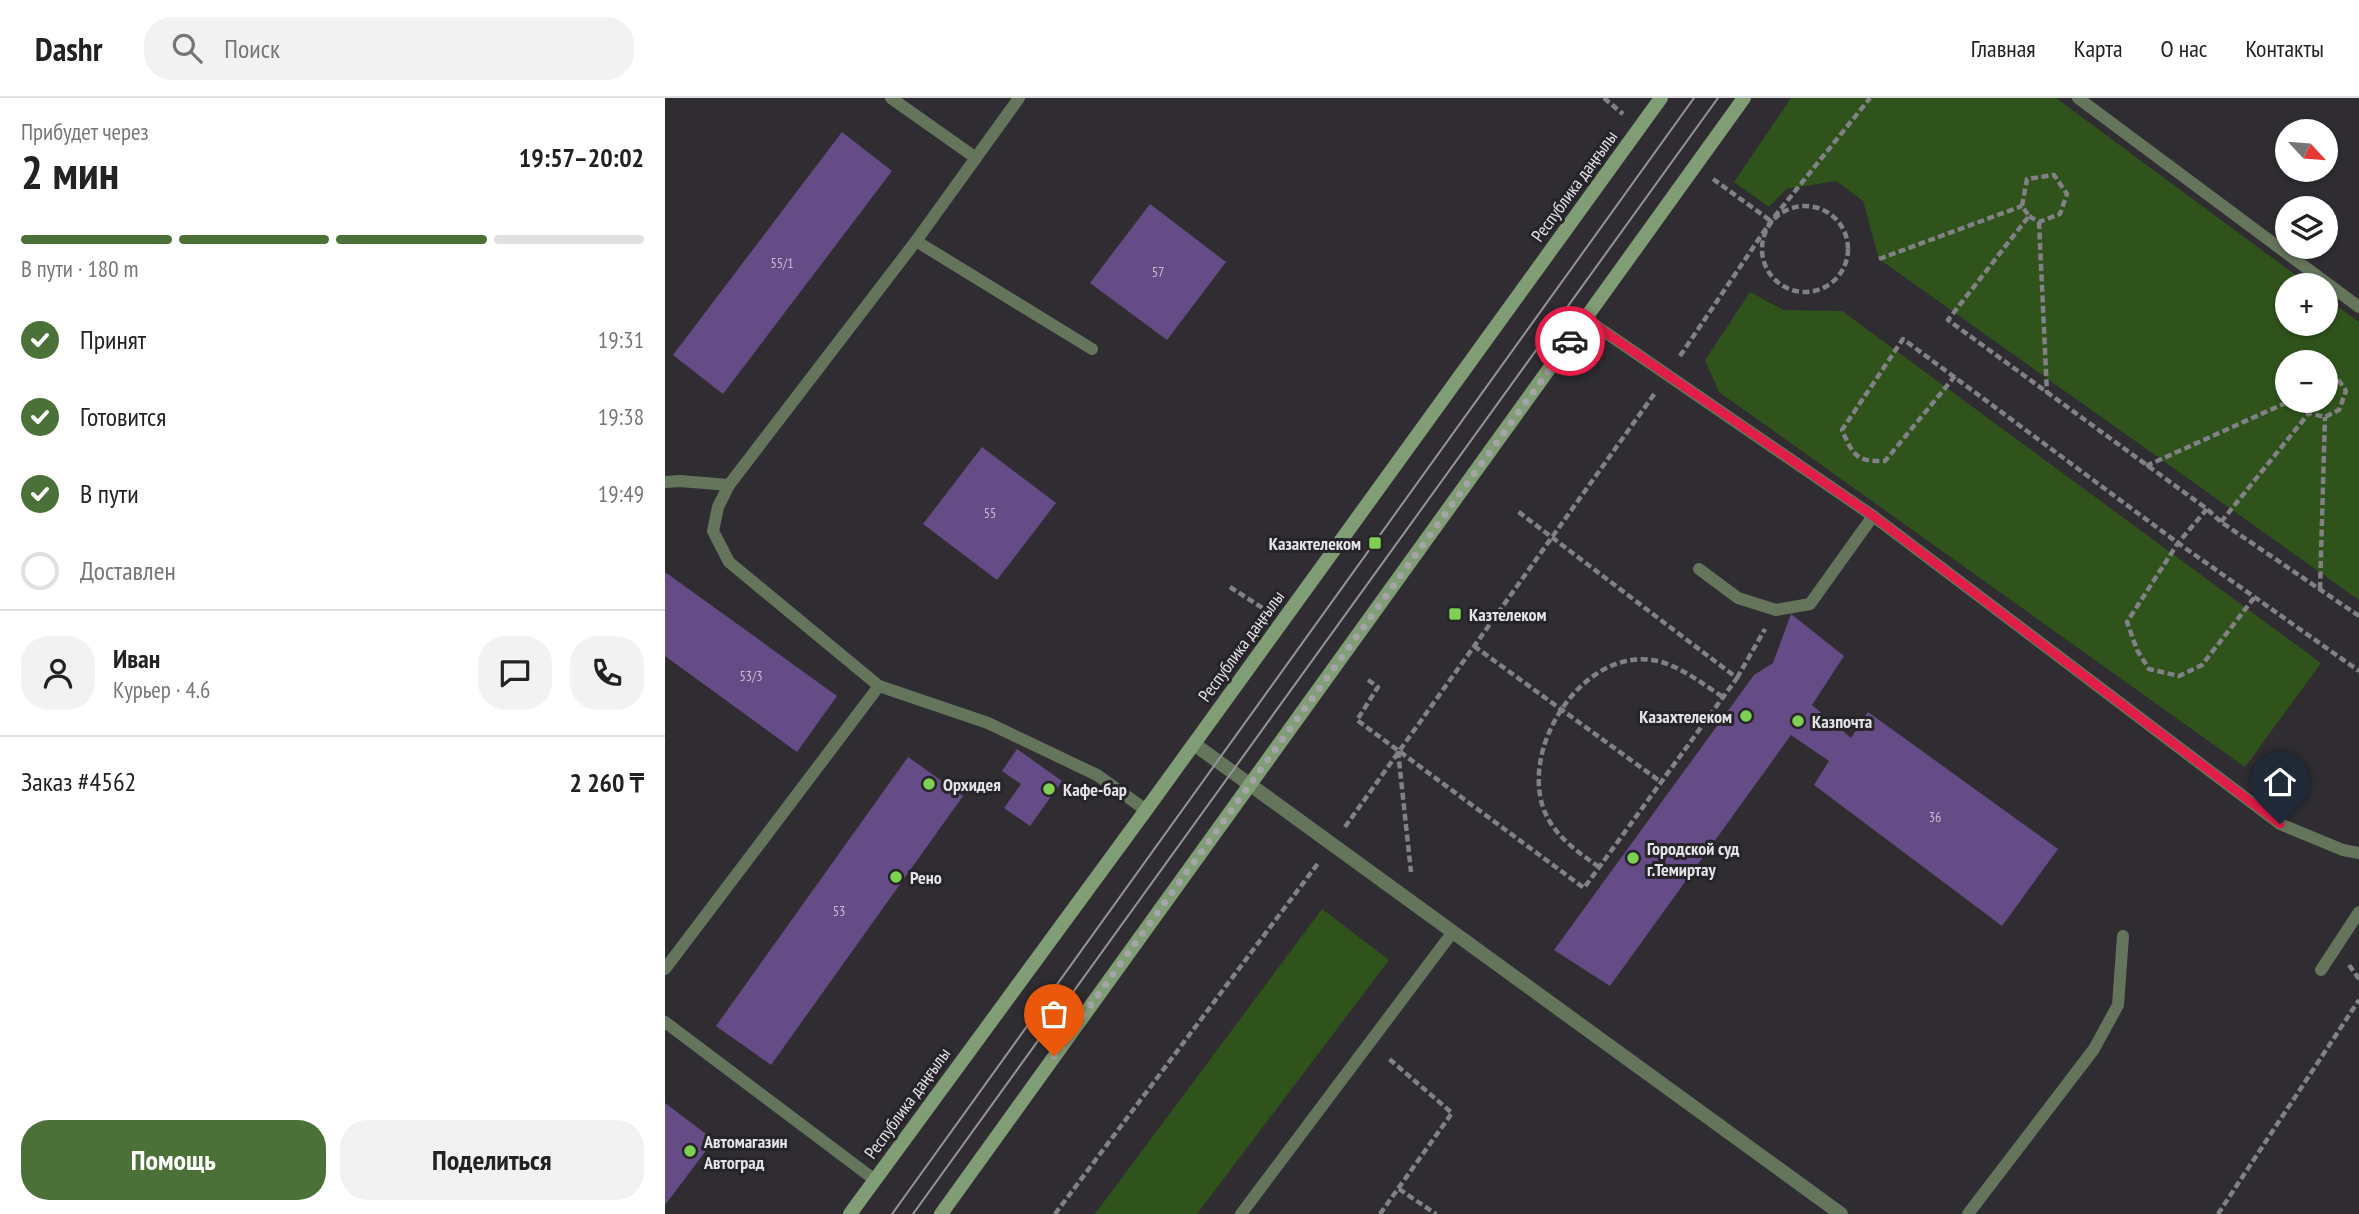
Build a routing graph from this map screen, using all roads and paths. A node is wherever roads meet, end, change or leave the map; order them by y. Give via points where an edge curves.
1 (891, 98) edge
2 (1019, 98) edge
3 (1661, 98) edge
4 (1744, 98) edge
5 (1870, 98) edge
6 (2078, 98) edge
7 (976, 158) junction
8 (1696, 166) junction
9 (2022, 206) junction
10 (2029, 216) junction
11 (1772, 221) junction
12 (2039, 222) junction
13 (916, 241) junction
14 (1879, 259) dead end
15 (2359, 307) edge
16 (1586, 319) junction
17 (1092, 349) dead end
18 (1667, 374) junction
19 (1955, 376) junction
20 (2338, 379) edge
21 (2047, 393) junction
22 (2275, 408) edge
23 (2338, 410) edge
24 (2308, 413) edge
25 (2312, 413) edge
26 (2333, 413) edge
27 (2325, 417) junction
28 (2146, 466) junction
29 (665, 482) edge
30 (729, 485) junction
31 (2207, 509) junction
32 (1516, 510) dead end
33 (1873, 516) junction
34 (2221, 522) junction
35 (1552, 538) junction
36 (2178, 544) junction
37 (1699, 569) dead end
38 (1230, 587) dead end
39 (2320, 589) junction
40 (2254, 598) junction
41 (1776, 610) junction
42 (1267, 611) dead end
43 (2359, 617) edge
44 (1474, 646) junction
45 (2359, 671) edge
46 (1737, 678) junction
47 (1368, 680) dead end
48 (879, 686) junction
49 (1723, 697) junction
50 (1562, 710) junction
51 (1193, 744) junction
52 (1398, 751) junction
53 (1661, 782) junction
54 (1248, 785) junction
55 (1146, 810) junction
56 (1331, 846) junction
57 (2359, 853) edge
58 (1599, 867) junction
59 (1414, 905) junction
60 (2359, 912) edge
61 (1452, 933) junction
62 (2123, 936) dead end
63 (665, 969) edge
64 (2321, 970) dead end
65 (2359, 1000) edge
66 (665, 1022) edge
67 (1370, 1042) junction
68 (874, 1180) junction
69 (1399, 1189) junction
70 (850, 1214) edge
71 (941, 1214) edge
72 (1055, 1214) edge
73 (1241, 1214) edge
74 (1380, 1214) edge
75 (1436, 1214) edge
76 (1841, 1214) edge
77 (1968, 1214) edge
78 (2218, 1214) edge

1 - 7 lane
2 - 7 lane
3 - 51 main road, Республика даңғылы
4 - 8 main road
5 - 11 path
6 - 15 lane
7 - 13 lane
8 - 11 path
8 - 16 main road
9 - 10 path
9 - 12 path via 2027,179 2054,175 2067,194 2060,214
9 - 14 path
10 - 12 path
10 - 21 path via 1948,320
11 - 11 path via 1783,211 1804,205 1819,207 1837,219 1849,246 1847,261 1830,285 1801,292 1778,283 1763,258 1762,243
11 - 18 path
12 - 21 path
13 - 17 lane
13 - 30 lane
16 - 18 lane
16 - 54 main road
18 - 33 lane
18 - 35 path
19 - 19 path via 1885,461 1867,462 1851,453 1842,430 1903,339
19 - 36 path
20 - 23 path via 2346,391
21 - 28 path
22 - 28 path
24 - 34 path
25 - 27 path
26 - 27 path
27 - 39 path
28 - 31 path
29 - 30 lane
30 - 48 lane via 713,531 729,562
31 - 34 path
31 - 36 path
32 - 35 path
33 - 41 lane via 1810,604
33 - 57 lane via 2280,824
34 - 39 path
35 - 44 path
35 - 46 path
36 - 40 path
36 - 40 path via 2127,622 2149,669 2179,676 2202,665
37 - 41 lane via 1738,598
38 - 42 path
39 - 43 path
40 - 45 path
41 - 46 path
44 - 50 path
44 - 52 path
46 - 49 path
47 - 52 path via 1378,687 1357,720
48 - 55 lane via 988,723 1097,775
48 - 63 lane
49 - 50 path via 1689,674 1653,660 1619,662 1581,685
49 - 53 path
50 - 53 path
50 - 58 path via 1548,730 1538,770 1544,810 1567,845
51 - 54 street
51 - 55 main road, Республика даңғылы
52 - 56 path
52 - 58 path via 1584,888
52 - 59 path
53 - 58 path
54 - 56 street
54 - 71 main road
55 - 68 main road, Республика даңғылы
56 - 59 street
56 - 72 path
59 - 61 street
60 - 64 lane
61 - 67 lane
61 - 76 street
62 - 77 lane via 2118,1005 2094,1049
65 - 78 path
66 - 68 lane
67 - 69 path via 1452,1113
67 - 73 lane
68 - 70 main road, Республика даңғылы
69 - 74 path
69 - 75 path

